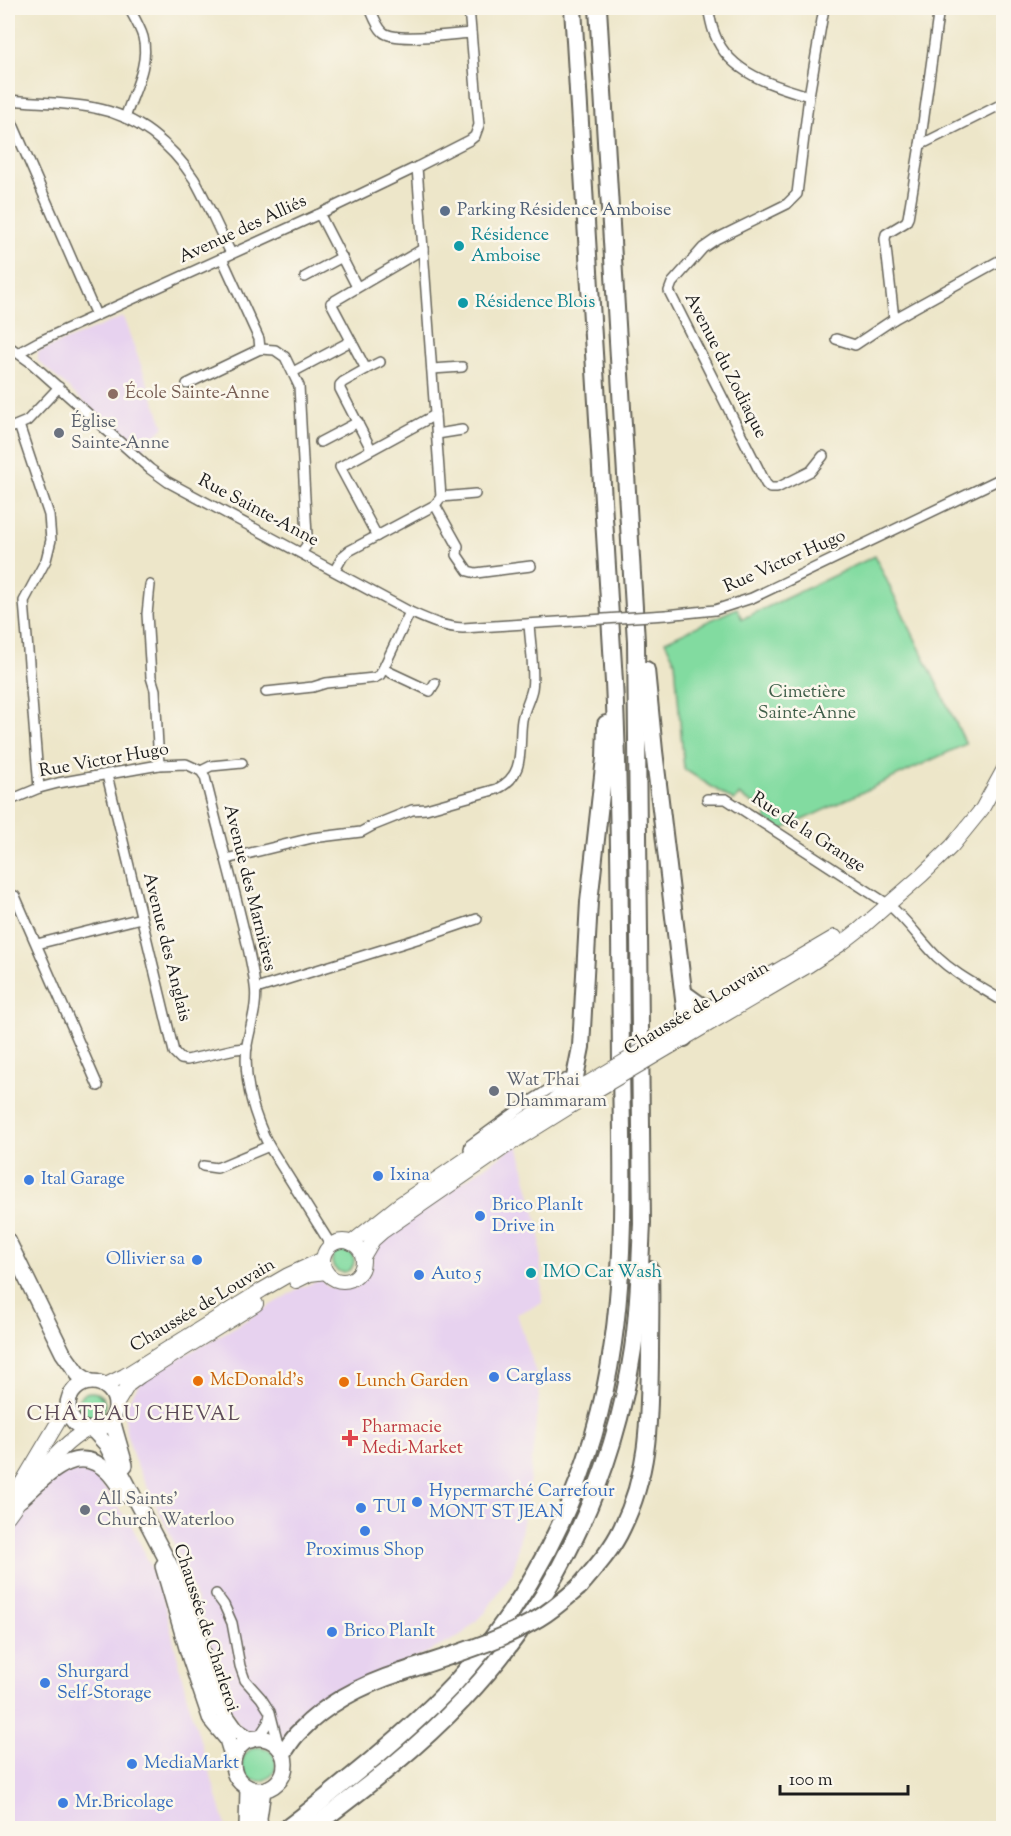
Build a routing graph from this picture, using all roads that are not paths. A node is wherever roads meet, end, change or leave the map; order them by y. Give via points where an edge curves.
1 (129, 8) edge
2 (370, 8) edge
3 (469, 8) edge
4 (573, 8) edge
5 (598, 8) edge
6 (708, 8) edge
7 (824, 8) edge
8 (939, 8) edge
9 (471, 33) junction
10 (809, 96) junction
11 (8, 100) edge
12 (1004, 103) edge
13 (8, 113) edge
14 (125, 118) junction
15 (920, 145) junction
16 (417, 167) junction
17 (317, 215) junction
18 (423, 249) junction
19 (227, 256) junction
20 (342, 257) junction
21 (1004, 258) edge
22 (305, 277) dead end
23 (357, 286) junction
24 (96, 315) junction
25 (894, 319) junction
26 (836, 339) dead end
27 (351, 341) junction
28 (8, 346) edge
29 (260, 349) junction
30 (18, 353) junction
31 (380, 362) dead end
32 (462, 367) dead end
33 (366, 369) junction
34 (432, 369) junction
35 (293, 372) junction
36 (187, 384) dead end
37 (58, 387) junction
38 (435, 415) junction
39 (358, 422) junction
40 (19, 425) junction
41 (8, 429) edge
42 (462, 430) dead end
43 (436, 434) junction
44 (320, 442) dead end
45 (371, 448) junction
46 (823, 456) dead end
47 (1004, 477) edge
48 (475, 495) dead end
49 (438, 501) junction
50 (377, 536) junction
51 (301, 553) junction
52 (531, 566) dead end
53 (335, 570) junction
54 (150, 585) dead end
55 (410, 612) junction
56 (529, 624) junction
57 (636, 641) junction
58 (382, 669) junction
59 (614, 682) junction
60 (435, 683) dead end
61 (266, 692) dead end
62 (242, 763) dead end
63 (159, 765) junction
64 (1004, 769) edge
65 (201, 771) junction
66 (107, 775) junction
67 (39, 788) junction
68 (707, 800) dead end
69 (8, 801) edge
70 (226, 859) junction
71 (15, 896) dead end
72 (889, 904) junction
73 (876, 914) junction
74 (141, 918) junction
75 (477, 919) dead end
76 (37, 944) junction
77 (256, 989) junction
78 (684, 994) junction
79 (1004, 1002) edge
80 (716, 1008) junction
81 (682, 1034) junction
82 (247, 1048) junction
83 (566, 1079) dead end
84 (98, 1086) dead end
85 (589, 1089) junction
86 (557, 1099) junction
87 (506, 1125) junction
88 (269, 1146) junction
89 (505, 1147) junction
90 (204, 1166) dead end
91 (443, 1174) junction
92 (413, 1210) junction
93 (642, 1223) junction
94 (8, 1241) edge
95 (351, 1243) junction
96 (331, 1245) junction
97 (363, 1257) junction
98 (324, 1266) junction
99 (63, 1353) junction
100 (97, 1384) junction
101 (69, 1401) junction
102 (114, 1412) junction
103 (90, 1430) junction
104 (131, 1488) junction
105 (14, 1499) edge
106 (8, 1516) edge
107 (149, 1526) junction
108 (156, 1541) junction
109 (216, 1594) dead end
110 (270, 1712) junction
111 (254, 1739) junction
112 (281, 1750) junction
113 (233, 1760) junction
114 (255, 1789) junction
115 (259, 1823) edge
116 (247, 1828) edge
117 (287, 1828) edge
118 (312, 1828) edge

1 - 14 street via 142,34 145,54
2 - 9 street via 381,30 390,36
3 - 9 street
4 - 59 highway
5 - 57 highway
6 - 10 street via 715,37 730,59 751,75
7 - 10 street, Avenue du Zodiaque
8 - 15 street
9 - 16 street, Avenue des Alliés via 478,116 475,136
10 - 46 street, Avenue du Zodiaque via 797,194 787,204 704,248 669,291 766,484 777,488 811,471
11 - 14 street via 89,107
12 - 15 street
13 - 24 street
14 - 19 street via 154,134 182,162 202,195
15 - 25 street via 908,218 886,234 885,239
16 - 17 street, Avenue des Alliés
16 - 18 street
17 - 19 street, Avenue des Alliés
17 - 20 street
18 - 23 street
18 - 34 street
19 - 24 street, Avenue des Alliés
19 - 29 street
20 - 22 street
20 - 23 street
21 - 25 street
23 - 27 street via 330,303
24 - 30 street, Avenue des Alliés
25 - 26 street via 855,345
27 - 33 street
27 - 35 street
28 - 30 street, Rue Sainte-Anne
29 - 35 street via 281,353
29 - 36 street
30 - 37 street, Rue Sainte-Anne
31 - 33 street
32 - 34 street
33 - 39 street via 340,385
34 - 38 street
35 - 51 street via 299,386 305,476 307,545
37 - 40 street
37 - 51 street, Rue Sainte-Anne via 168,482
38 - 43 street
38 - 45 street
39 - 44 street
39 - 45 street
40 - 41 street
40 - 67 street via 49,515 51,540 46,560 24,600
42 - 43 street
43 - 49 street
45 - 50 street via 340,467
47 - 56 street, Rue Victor Hugo, bridge via 752,598 715,610
48 - 49 street
49 - 50 street
49 - 52 street via 458,546 457,555 468,571
50 - 53 street via 343,556
51 - 53 street, Rue Sainte-Anne
53 - 55 street, Rue Sainte-Anne
54 - 63 street via 147,614
55 - 56 street, Rue Sainte-Anne via 448,627
55 - 58 street
56 - 70 street via 532,687 522,720 518,765 506,785 412,810 361,832 312,838
57 - 78 highway via 645,657
57 - 93 highway
58 - 60 street via 430,691
58 - 61 street via 374,678
59 - 86 highway via 607,700 580,1057 575,1077
59 - 117 highway via 619,837 620,1270 603,1404 588,1456 561,1524 527,1587 488,1644 403,1735
62 - 65 street, Rue Victor Hugo
63 - 65 street, Rue Victor Hugo via 186,765
63 - 66 street, Rue Victor Hugo
64 - 72 main road, Chaussée de Louvain via 982,809 951,846
65 - 70 street, Avenue des Marnières
66 - 67 street, Rue Victor Hugo
66 - 74 street, Avenue des Anglais
67 - 69 street, Rue Victor Hugo
68 - 72 street, Rue de la Grange via 726,799
70 - 77 street, Avenue des Marnières
71 - 76 street
72 - 73 main road, Chaussée de Louvain
72 - 79 street, Rue de la Grange via 934,955
73 - 80 main road, Chaussée de Louvain
73 - 81 main road, Chaussée de Louvain via 841,944
74 - 76 street
74 - 82 street, Avenue des Anglais via 177,1056 187,1060
75 - 77 street
76 - 84 street
77 - 82 street, Avenue des Marnières
78 - 80 highway via 700,1006
78 - 81 highway
80 - 81 main road, Chaussée de Louvain
81 - 85 main road, Chaussée de Louvain, bridge
82 - 88 street, Avenue des Marnières via 249,1088
83 - 87 street
85 - 86 main road, Chaussée de Louvain
85 - 89 main road, Chaussée de Louvain
86 - 87 main road, Chaussée de Louvain
87 - 89 street
87 - 91 main road, Chaussée de Louvain
88 - 90 street via 217,1168
88 - 96 street, Avenue des Marnières
89 - 92 main road, Chaussée de Louvain
91 - 92 main road, Chaussée de Louvain via 447,1178 444,1183 422,1198
91 - 95 main road, Chaussée de Louvain
92 - 97 main road, Chaussée de Louvain via 373,1240
93 - 112 highway, bridge via 650,1240 647,1449 622,1529 602,1560 579,1587 539,1618 505,1635 357,1689 329,1706
93 - 118 highway via 640,1287 621,1413 580,1528 548,1590 465,1698 411,1750
94 - 99 main road
95 - 96 main road
95 - 97 main road
96 - 98 main road via 324,1254
97 - 98 main road via 359,1273 350,1280 333,1279
98 - 100 main road, Chaussée de Louvain via 288,1275 123,1376
98 - 102 main road, Chaussée de Louvain via 140,1377 122,1393
99 - 100 main road via 78,1374
99 - 101 main road
100 - 101 main road via 75,1389
100 - 102 main road via 114,1397
101 - 103 main road via 74,1423
101 - 105 main road
102 - 103 main road via 100,1429
102 - 104 main road, Chaussée de Charleroi
103 - 104 main road, Chaussée de Charleroi via 106,1444
103 - 105 main road via 68,1443
104 - 107 main road, Chaussée de Charleroi
105 - 106 main road
105 - 107 main road via 58,1466 68,1461 90,1461 108,1471
107 - 108 main road, Chaussée de Charleroi
108 - 111 main road, Chaussée de Charleroi via 181,1588 216,1702 236,1730
108 - 113 main road, Chaussée de Charleroi via 211,1720 226,1739
109 - 110 street via 232,1623 245,1680
110 - 111 street via 268,1723
110 - 112 street
111 - 112 main road via 266,1739
111 - 113 main road via 239,1747
112 - 114 main road via 285,1769 282,1777 271,1788
113 - 114 main road via 237,1779
114 - 115 main road
114 - 116 main road

